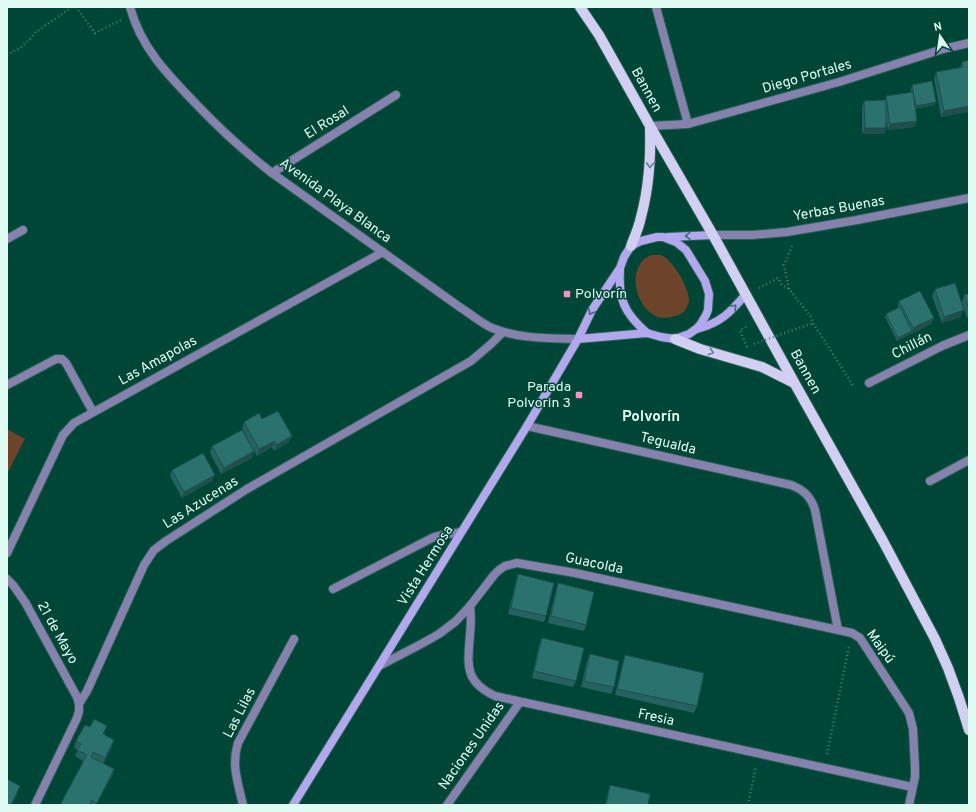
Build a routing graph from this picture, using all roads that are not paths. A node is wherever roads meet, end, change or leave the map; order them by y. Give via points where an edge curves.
1 (580, 7) edge
2 (589, 7) edge
3 (656, 7) edge
4 (131, 11) edge
5 (600, 36) junction
6 (969, 43) edge
7 (396, 95) dead end
8 (688, 124) junction
9 (650, 126) junction
10 (272, 173) junction
11 (969, 198) edge
12 (23, 230) dead end
13 (713, 235) junction
14 (663, 237) junction
15 (7, 239) edge
16 (631, 246) junction
17 (383, 252) junction
18 (620, 268) junction
19 (746, 294) junction
20 (696, 329) junction
21 (503, 332) junction
22 (646, 333) junction
23 (969, 335) edge
24 (578, 339) junction
25 (675, 339) junction
26 (869, 383) road end
27 (795, 384) junction
28 (7, 385) edge
29 (93, 412) junction
30 (526, 426) junction
31 (969, 460) edge
32 (930, 481) dead end
33 (461, 532) junction
34 (7, 553) edge
35 (7, 579) edge
36 (333, 589) dead end
37 (470, 606) junction
38 (838, 630) junction
39 (294, 639) dead end
40 (379, 666) junction
41 (520, 702) junction
42 (79, 704) junction
43 (969, 730) edge
44 (912, 787) junction
45 (35, 805) edge
46 (243, 805) edge
47 (293, 805) edge
48 (447, 805) edge
49 (909, 805) edge

1 - 5 main road
2 - 5 main road
3 - 8 street
4 - 10 street, Avenida Playa Blanca via 141,36 166,73 213,122
5 - 9 main road, Bannen
6 - 8 street, Diego Portales
7 - 10 street, El Rosal
8 - 9 street, Diego Portales
9 - 13 main road, Bannen
9 -> 16 main road via 650,169 647,190
10 - 17 street, Avenida Playa Blanca
11 - 13 street, Yerbas Buenas via 787,232
12 - 15 street
13 -> 14 main road
13 - 19 main road, Bannen
14 - 16 main road via 650,238
14 - 20 main road via 676,242 686,250 708,287 708,310
16 - 18 main road, Vista Hermosa
17 - 21 street, Avenida Playa Blanca via 478,319
17 - 29 street, Las Amapolas
18 - 22 main road, Vista Hermosa via 619,284 624,305 630,316
18 -> 24 main road, Vista Hermosa via 592,310
20 -> 19 main road via 722,319
19 - 27 main road, Bannen
20 - 25 main road
21 - 24 street, Avenida Playa Blanca via 533,337
21 - 42 street, Las Azucenas via 471,361 247,489 159,545 148,557
22 - 24 main road
22 - 25 main road
23 - 26 street, Chillán
24 - 30 main road, Vista Hermosa
25 -> 27 main road via 762,368
27 - 43 main road, Bannen via 935,639 948,668
28 - 29 street via 56,359 62,359
29 - 34 street, Las Amapolas via 74,423 63,435
30 - 33 main road, Vista Hermosa
30 - 38 street, Tegualda via 798,487 808,496 815,510
31 - 32 street
33 - 36 street via 434,537
33 - 40 main road, Vista Hermosa
35 - 42 street, 21 de Mayo via 25,602
37 - 38 street, Guacolda via 499,570 517,563 575,573
37 - 40 street, Guacolda via 439,634
37 - 41 street, Fresia via 468,659 473,680 486,692
38 - 44 street, Maipú via 860,638 909,713 915,756
39 - 46 street, Las Lilas via 238,742 234,756
40 - 47 main road, Vista Hermosa
41 - 44 street, Fresia
41 - 48 street, Naciones Unidas
42 - 45 street, Las Azucenas via 77,718
44 - 49 street, Maipú

